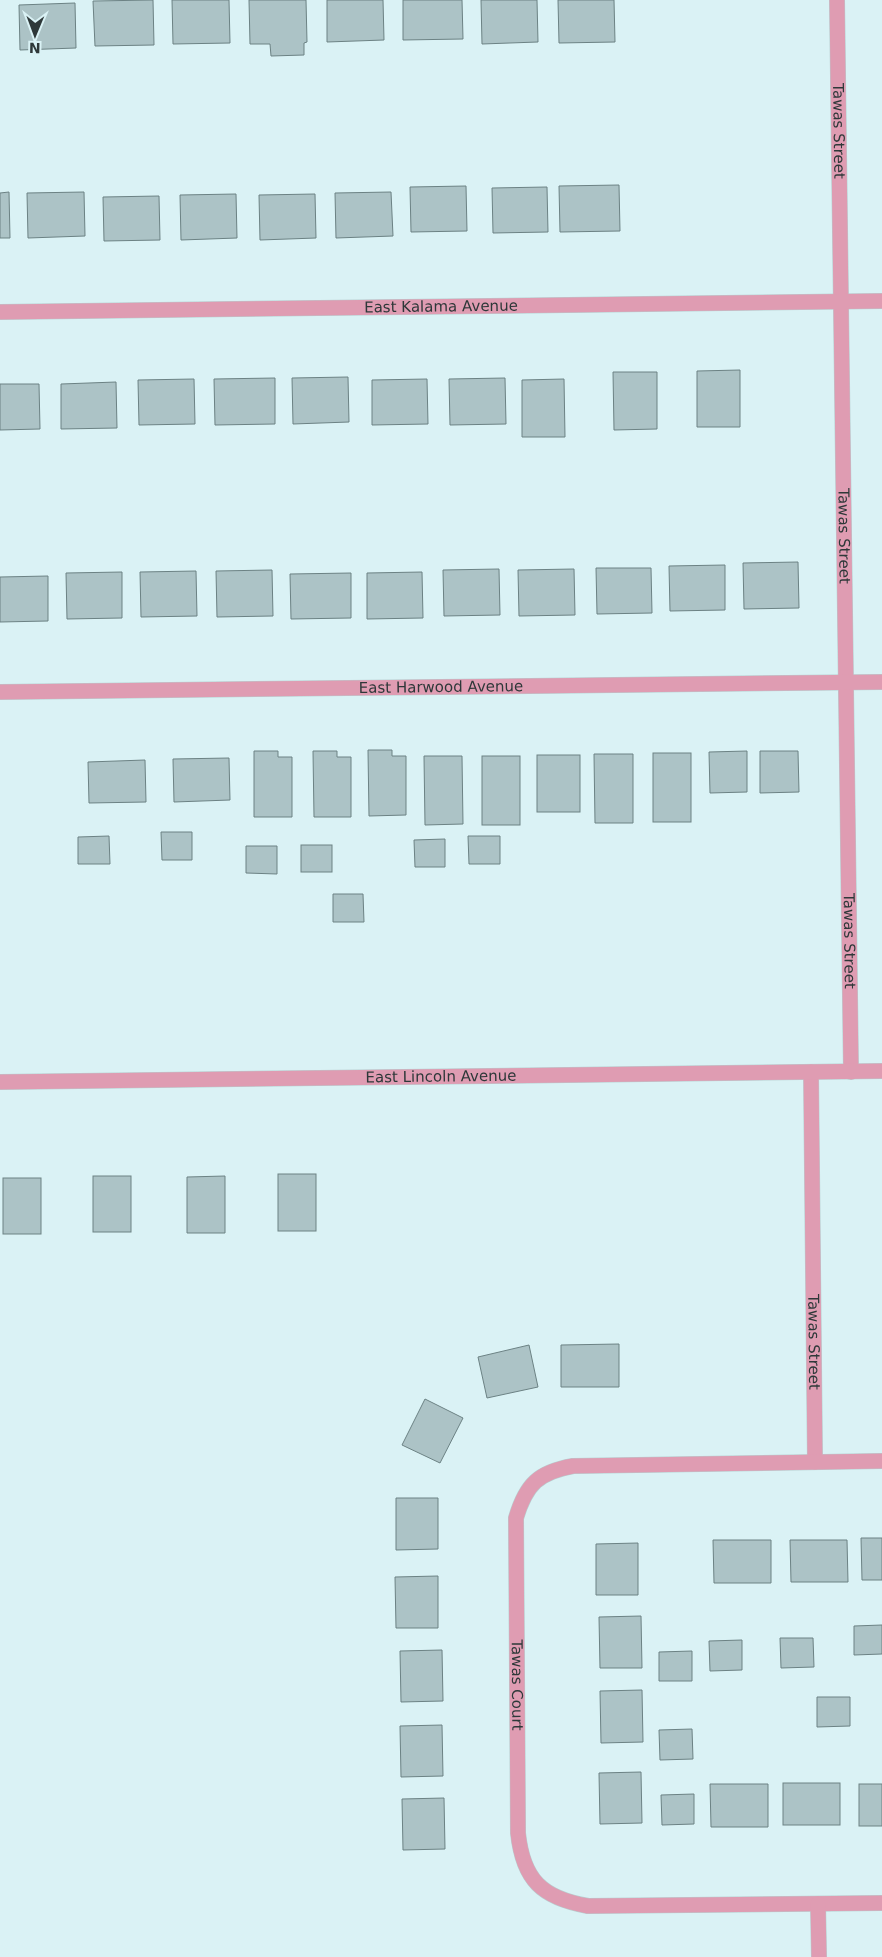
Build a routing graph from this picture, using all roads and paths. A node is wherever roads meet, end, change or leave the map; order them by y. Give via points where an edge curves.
1 (837, 0) edge
2 (882, 301) edge
3 (841, 302) junction
4 (0, 312) edge
5 (845, 682) junction
6 (882, 682) edge
7 (0, 692) edge
8 (882, 1071) edge
9 (811, 1072) junction
10 (851, 1072) junction
11 (0, 1082) edge
12 (882, 1461) edge
13 (814, 1462) junction
14 (882, 1903) edge
15 (818, 1904) junction
16 (819, 1957) edge

1 - 3 street, Tawas Street
2 - 3 street, East Kalama Avenue
3 - 4 street, East Kalama Avenue
3 - 5 street, Tawas Street
5 - 6 street, East Harwood Avenue
5 - 7 street, East Harwood Avenue
5 - 10 street, Tawas Street
8 - 10 street, East Lincoln Avenue
9 - 10 street, East Lincoln Avenue
9 - 11 street, East Lincoln Avenue
9 - 13 street, Tawas Street
12 - 13 street, Tawas Court
13 - 15 street, Tawas Court via 573,1466 552,1470 531,1485 522,1498 516,1518 518,1833 520,1853 535,1882 546,1893 567,1902 588,1906
14 - 15 street, Tawas Court
15 - 16 street

